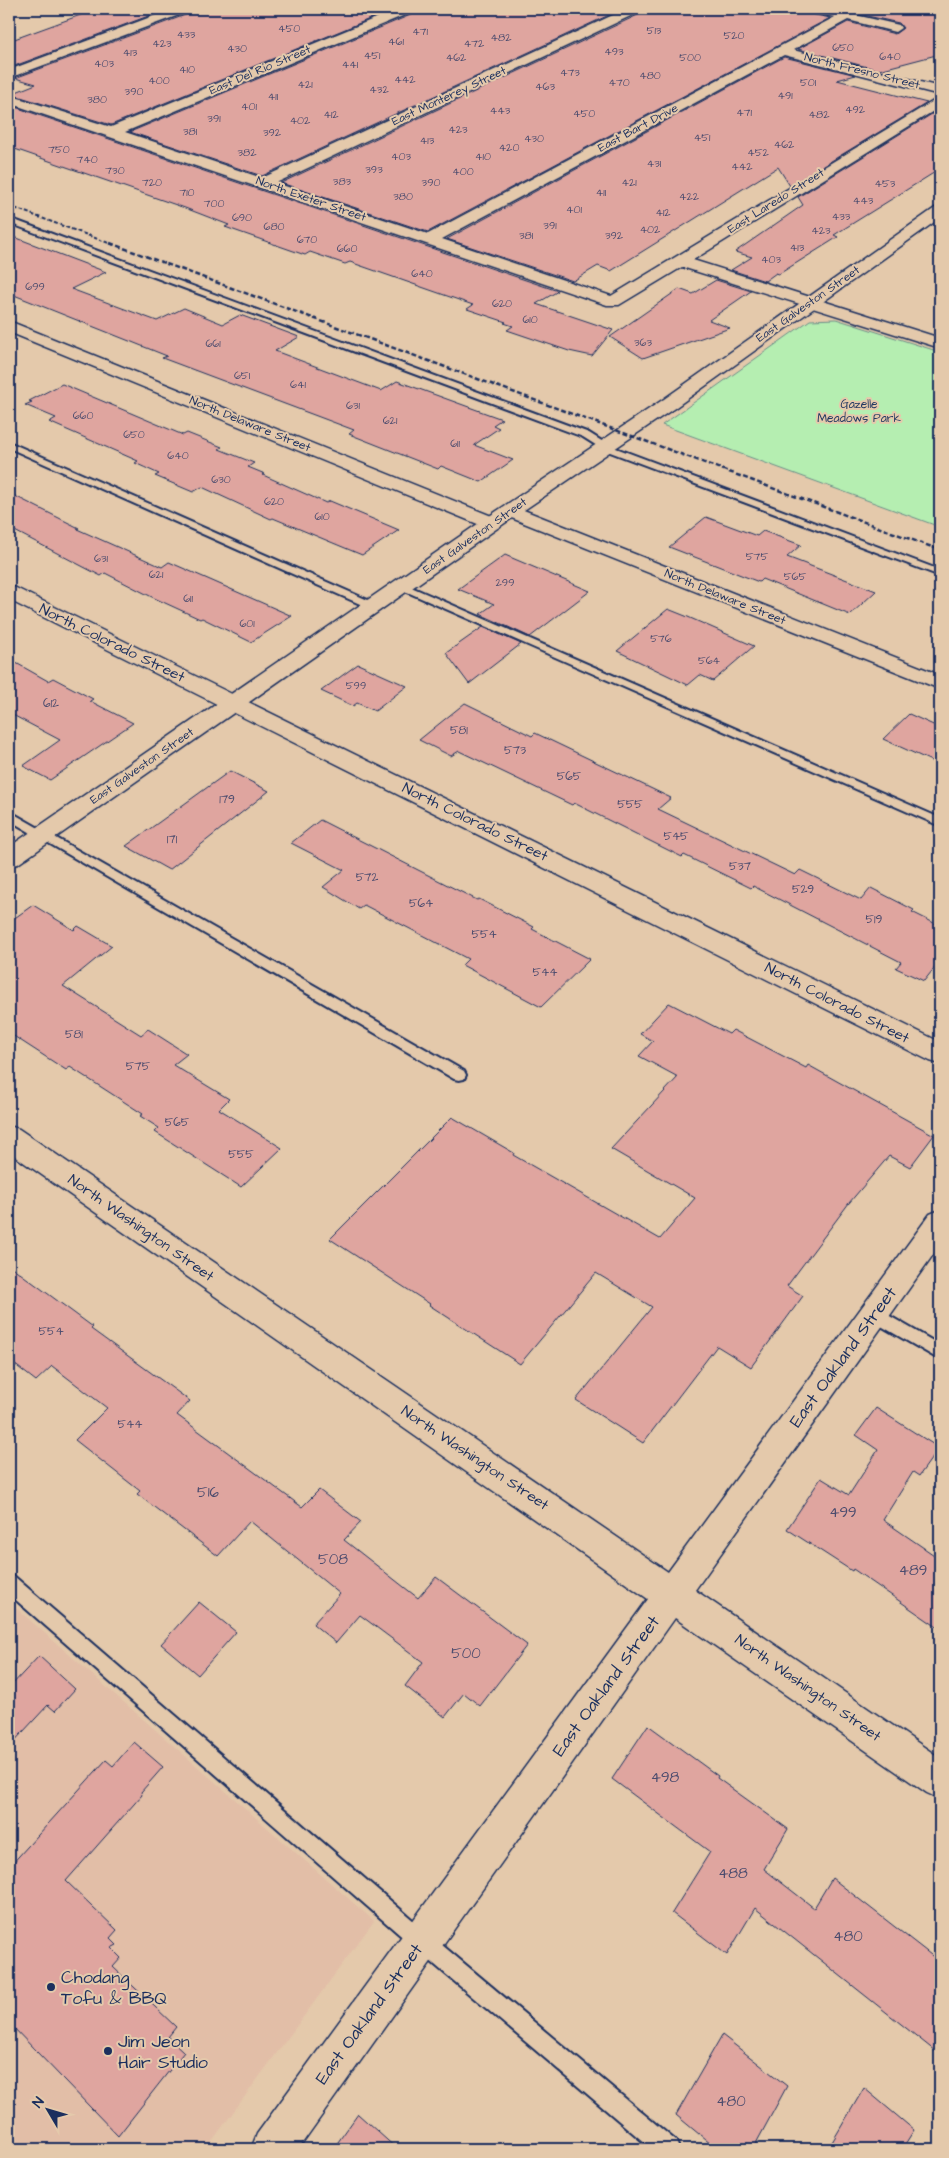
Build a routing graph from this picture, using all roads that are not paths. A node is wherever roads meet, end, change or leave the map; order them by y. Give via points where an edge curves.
1 (183, 9) edge
2 (408, 9) edge
3 (635, 9) edge
4 (815, 9) edge
5 (847, 16) junction
6 (895, 28) dead end
7 (783, 50) junction
8 (9, 74) edge
9 (940, 91) edge
10 (9, 99) edge
11 (940, 101) edge
12 (112, 132) junction
13 (264, 183) junction
14 (940, 211) edge
15 (9, 220) edge
16 (428, 240) junction
17 (680, 261) junction
18 (613, 302) joint
19 (810, 302) junction
20 (9, 326) edge
21 (940, 343) edge
22 (9, 445) edge
23 (605, 447) junction
24 (511, 511) junction
25 (492, 523) junction
26 (940, 573) edge
27 (402, 586) junction
28 (9, 592) edge
29 (373, 606) junction
30 (940, 683) edge
31 (233, 703) junction
32 (9, 816) edge
33 (940, 822) edge
34 (42, 835) junction
35 (9, 858) edge
36 (940, 1054) edge
37 (459, 1075) dead end
38 (9, 1137) edge
39 (940, 1222) edge
40 (874, 1314) junction
41 (940, 1352) edge
42 (9, 1583) edge
43 (672, 1593) junction
44 (940, 1780) edge
45 (422, 1941) junction
46 (272, 2149) edge
47 (668, 2149) edge

1 - 8 street
2 - 12 street, East Del Rio Street
3 - 13 street, East Monterey Street
4 - 5 street
5 - 6 street
5 - 7 street, East Bart Drive
7 - 9 street, North Fresno Street
7 - 16 street, East Bart Drive
10 - 12 street, North Exeter Street
11 - 17 street, East Laredo Street
12 - 13 street, North Exeter Street
13 - 16 street, North Exeter Street
14 - 19 street, East Galveston Street
15 - 23 lane via 586,435
16 - 18 street, North Exeter Street
17 - 18 street, East Laredo Street
17 - 19 street
19 - 21 street
19 - 23 street, East Galveston Street
20 - 25 street, North Delaware Street
22 - 29 lane
23 - 24 street, East Galveston Street
23 - 26 lane
24 - 25 street, East Galveston Street
24 - 30 street, North Delaware Street
25 - 27 street, East Galveston Street
27 - 29 street, East Galveston Street
27 - 33 lane
28 - 31 street, North Colorado Street
29 - 31 street, East Galveston Street
31 - 34 street, East Galveston Street
31 - 36 street, North Colorado Street
32 - 34 lane
34 - 35 street, East Galveston Street
34 - 37 lane
38 - 43 street, North Washington Street
39 - 40 street, East Oakland Street
40 - 41 lane
40 - 43 street, East Oakland Street
42 - 45 lane
43 - 44 street, North Washington Street
43 - 45 street, East Oakland Street
45 - 46 street, East Oakland Street
45 - 47 lane

